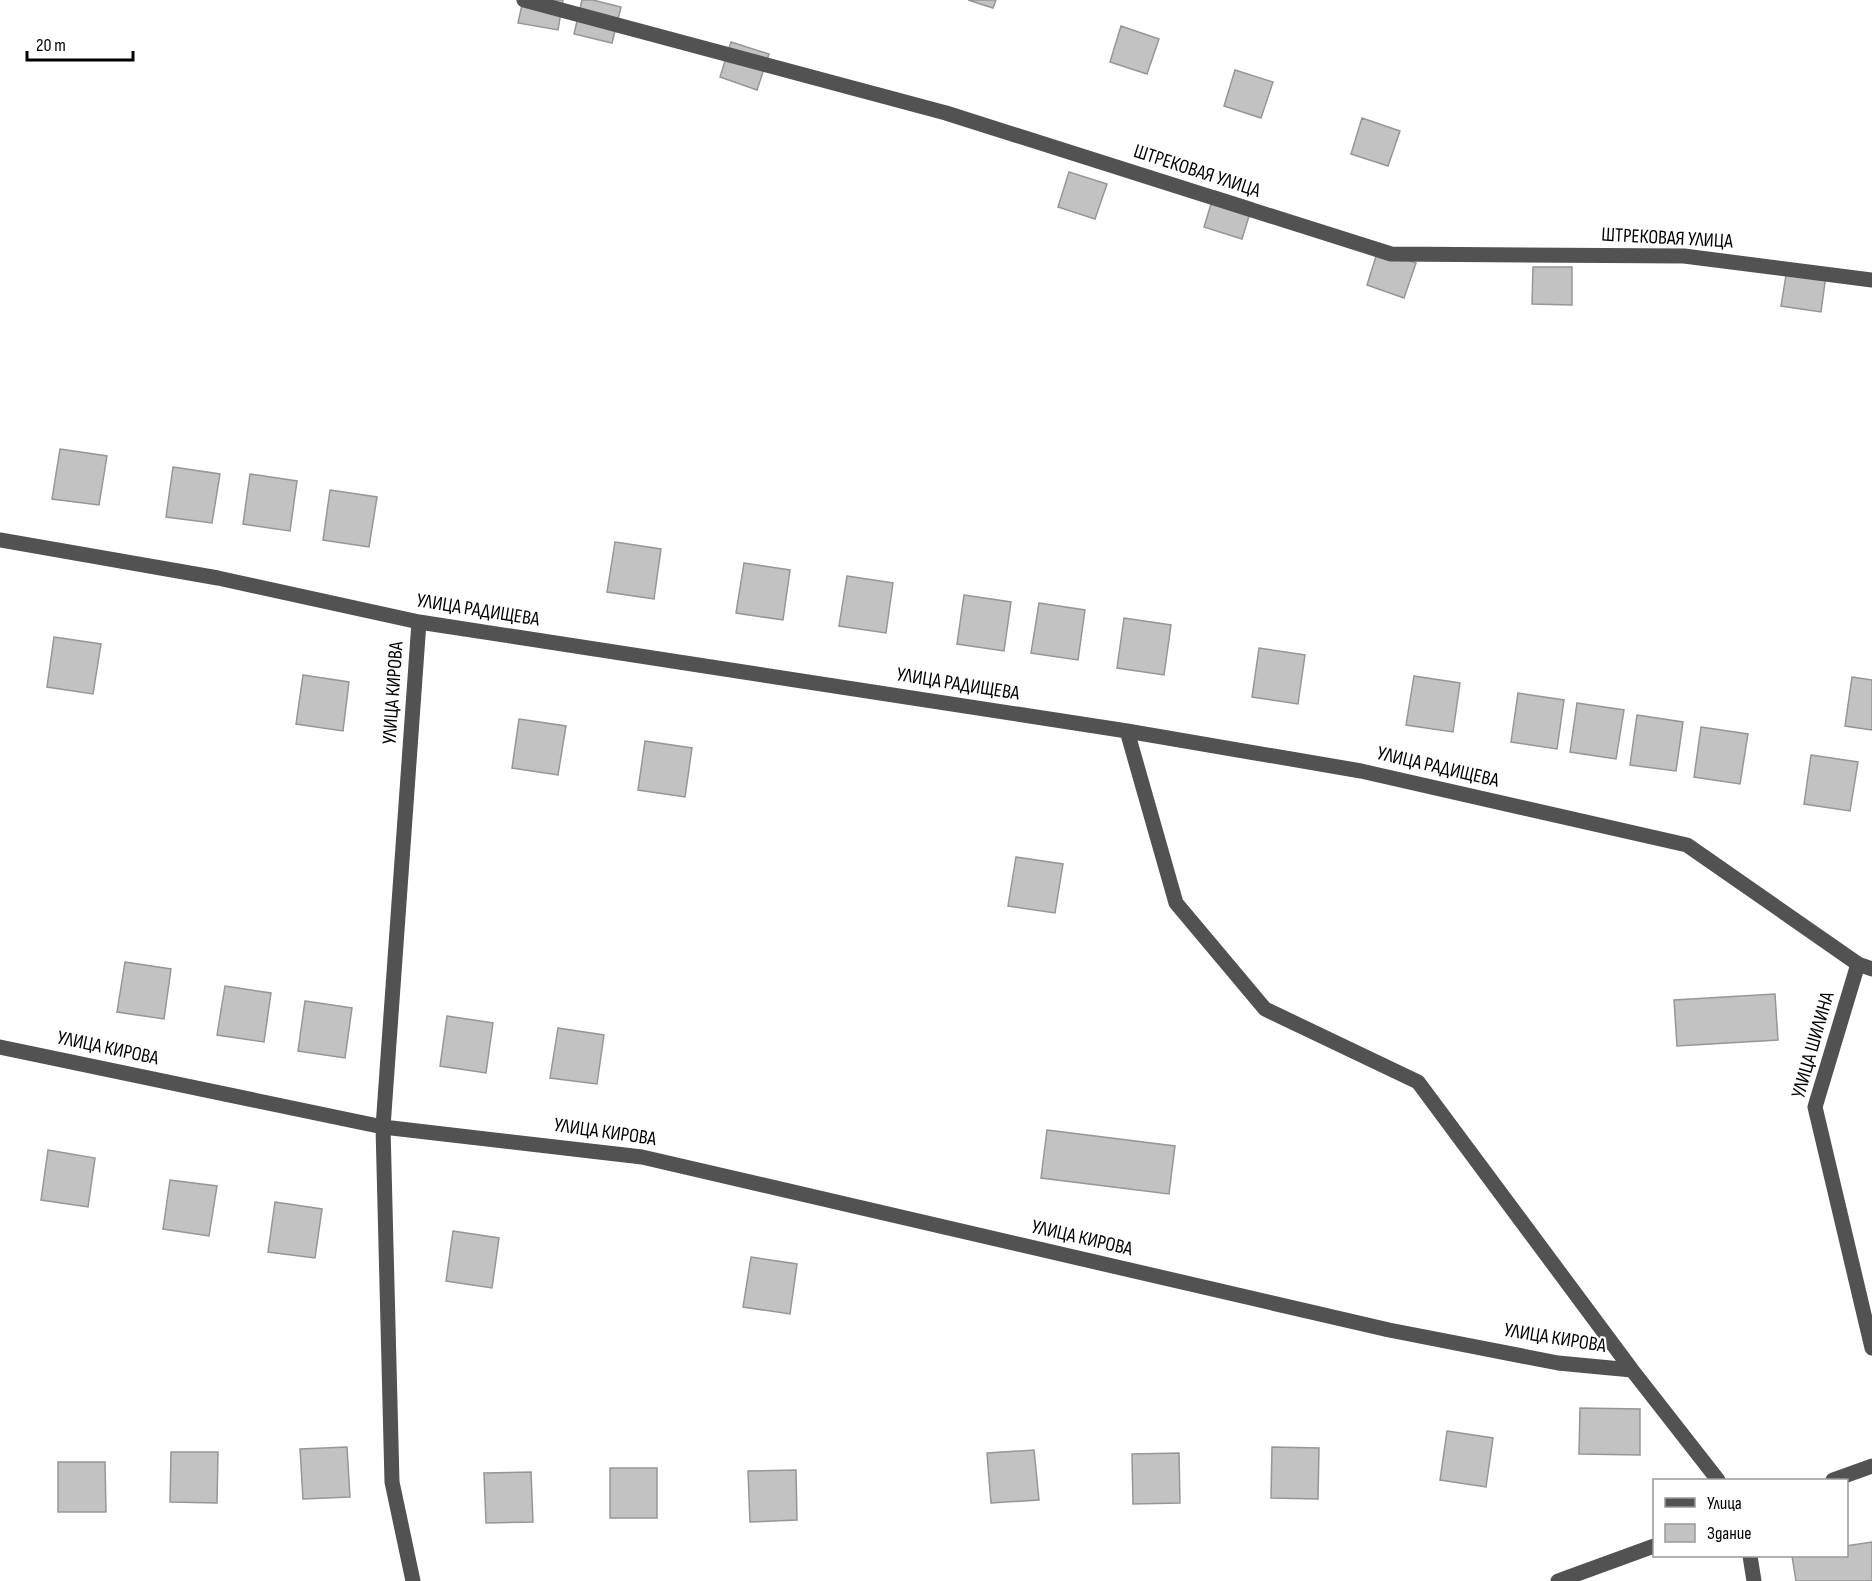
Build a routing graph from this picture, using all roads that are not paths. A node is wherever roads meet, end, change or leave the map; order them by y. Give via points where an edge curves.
1 (524, 0) edge
2 (1872, 280) edge
3 (0, 540) edge
4 (419, 622) junction
5 (1127, 732) junction
6 (1865, 966) edge
7 (0, 1047) edge
8 (383, 1126) junction
9 (1872, 1348) edge
10 (1632, 1370) junction
11 (1872, 1466) edge
12 (1717, 1479) edge
13 (1836, 1479) edge
14 (1653, 1546) edge
15 (1750, 1557) edge
16 (413, 1581) edge
17 (1558, 1581) edge
18 (1754, 1581) edge

1 - 2 street, ШТРЕКОВАЯ УЛИЦА via 946,114 1391,254 1684,256
3 - 4 street, УЛИЦА РАДИЩЕВА via 218,578
4 - 5 street, УЛИЦА РАДИЩЕВА
4 - 8 street, УЛИЦА КИРОВА
5 - 6 street, УЛИЦА РАДИЩЕВА via 1361,771 1687,845
5 - 10 street via 1176,903 1265,1010 1418,1082
6 - 9 street, УЛИЦА ШИЛИНА via 1815,1107
7 - 8 street, УЛИЦА КИРОВА
8 - 10 street, УЛИЦА КИРОВА via 642,1156 1389,1330 1558,1363
8 - 16 street, УЛИЦА КИРОВА via 392,1482
10 - 12 street
11 - 13 street
14 - 17 street
15 - 18 street

